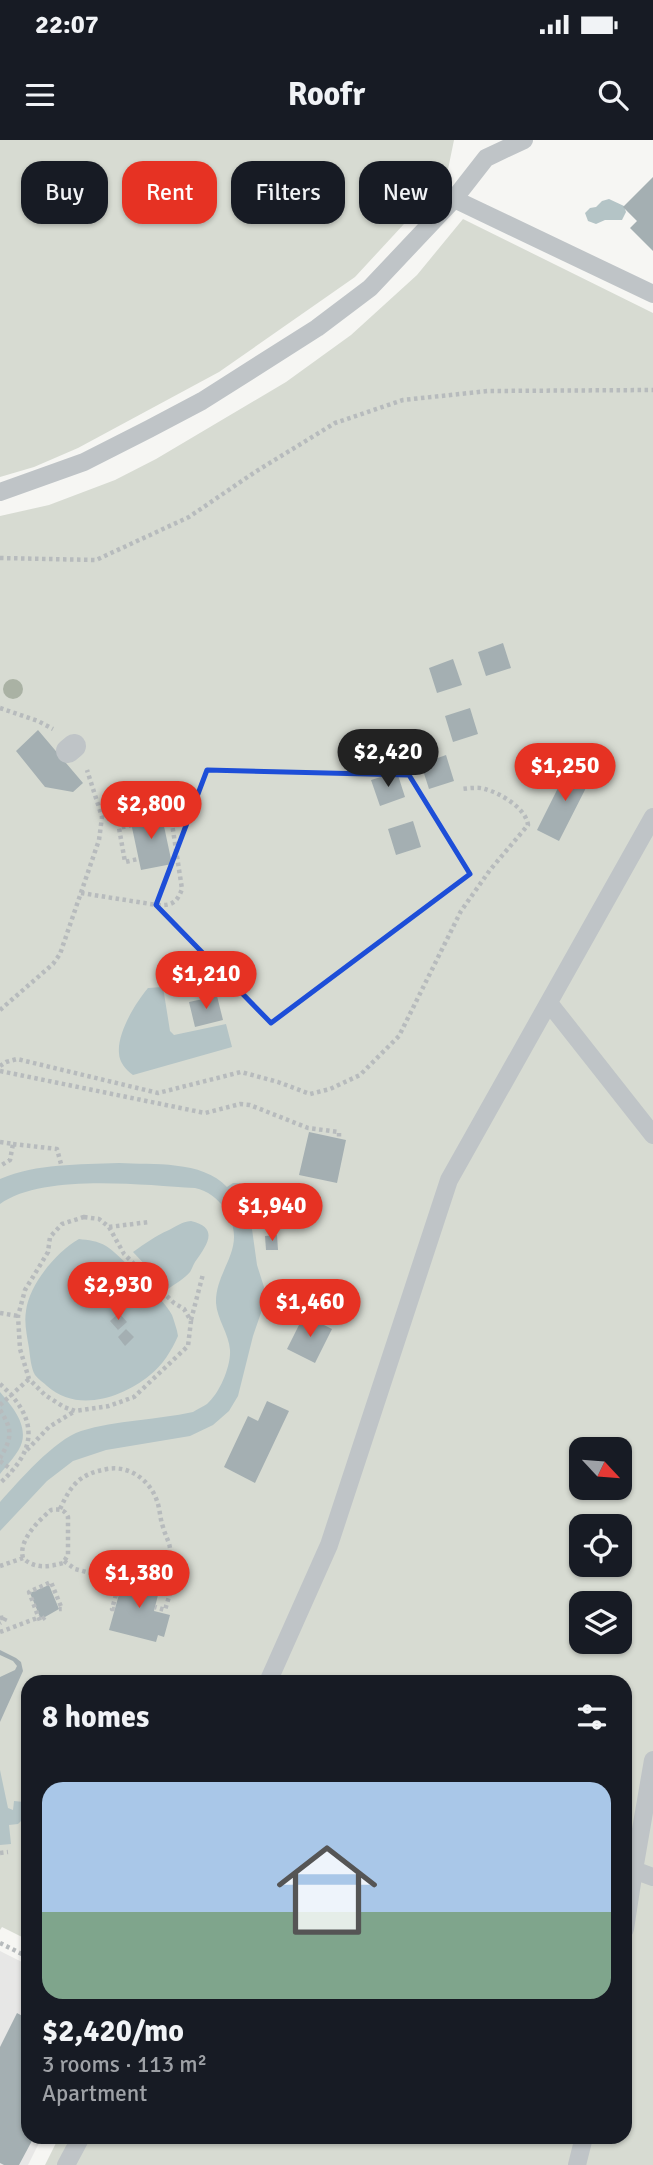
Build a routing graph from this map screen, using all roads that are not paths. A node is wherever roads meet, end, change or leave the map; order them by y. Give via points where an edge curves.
1 (524, 140) edge
2 (454, 199) junction
3 (653, 294) edge
4 (0, 492) edge
5 (653, 817) edge
6 (549, 1003) junction
7 (653, 1135) edge
8 (271, 1675) edge
9 (653, 1760) edge
10 (634, 1870) junction
11 (653, 1877) edge
12 (632, 1883) edge
13 (77, 2144) edge
14 (582, 2144) edge
15 (66, 2165) edge
16 (577, 2165) edge

1 - 2 lane via 486,158
2 - 3 lane
2 - 4 lane via 370,288 262,365 84,462
5 - 6 lane
6 - 7 lane
6 - 8 lane via 449,1180 329,1545
9 - 10 lane
10 - 11 lane
10 - 12 lane
13 - 15 lane
14 - 16 lane

